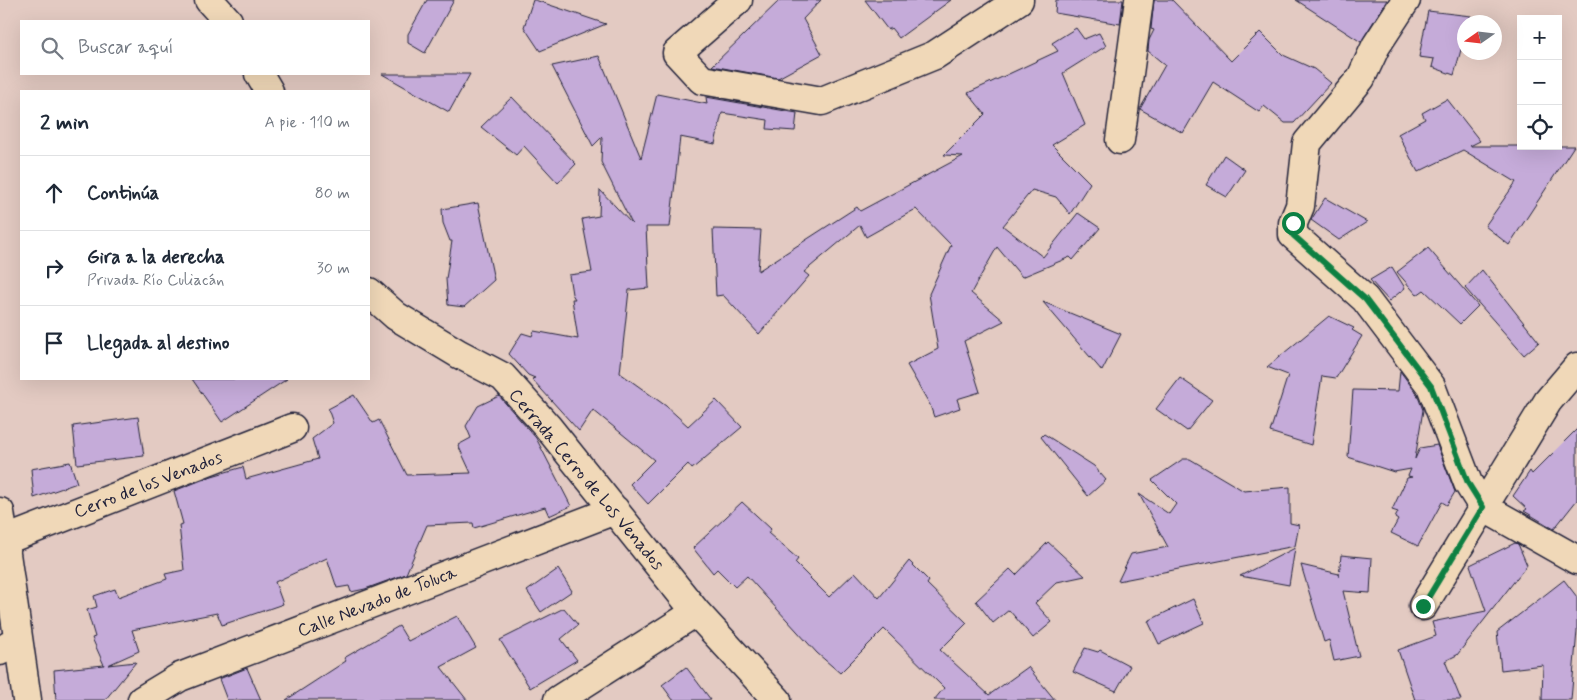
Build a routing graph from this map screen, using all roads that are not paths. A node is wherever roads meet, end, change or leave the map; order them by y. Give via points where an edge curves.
1 (209, 0) edge
2 (738, 0) edge
3 (1019, 0) edge
4 (1139, 0) edge
5 (1406, 0) edge
6 (227, 20) edge
7 (260, 75) edge
8 (268, 90) edge
9 (1120, 140) dead end
10 (370, 293) edge
11 (1577, 367) edge
12 (292, 428) dead end
13 (1483, 507) junction
14 (615, 510) junction
15 (0, 512) edge
16 (3, 541) junction
17 (1577, 560) edge
18 (1423, 606) dead end
19 (696, 612) junction
20 (9, 646) edge
21 (27, 700) edge
22 (142, 700) edge
23 (558, 700) edge
24 (776, 700) edge

1 - 6 street
2 - 3 street via 677,53 702,80 822,101 935,55
4 - 9 street
5 - 13 street via 1376,46 1361,78 1307,143 1300,206 1293,223 1293,235 1365,299 1431,386 1468,483
7 - 8 street
10 - 14 street, Cerrada Cerro de Los Venados via 396,316 503,377
11 - 13 street via 1548,401
12 - 16 street, Cerro de los Venados
13 - 17 street
13 - 18 street
14 - 19 street, Cerrada Cerro de Los Venados
14 - 22 street, Calle Nevado de Toluca via 180,677
15 - 16 street
16 - 20 street
19 - 23 street
19 - 24 street, Cerrada Cerro de Los Venados
20 - 21 street

